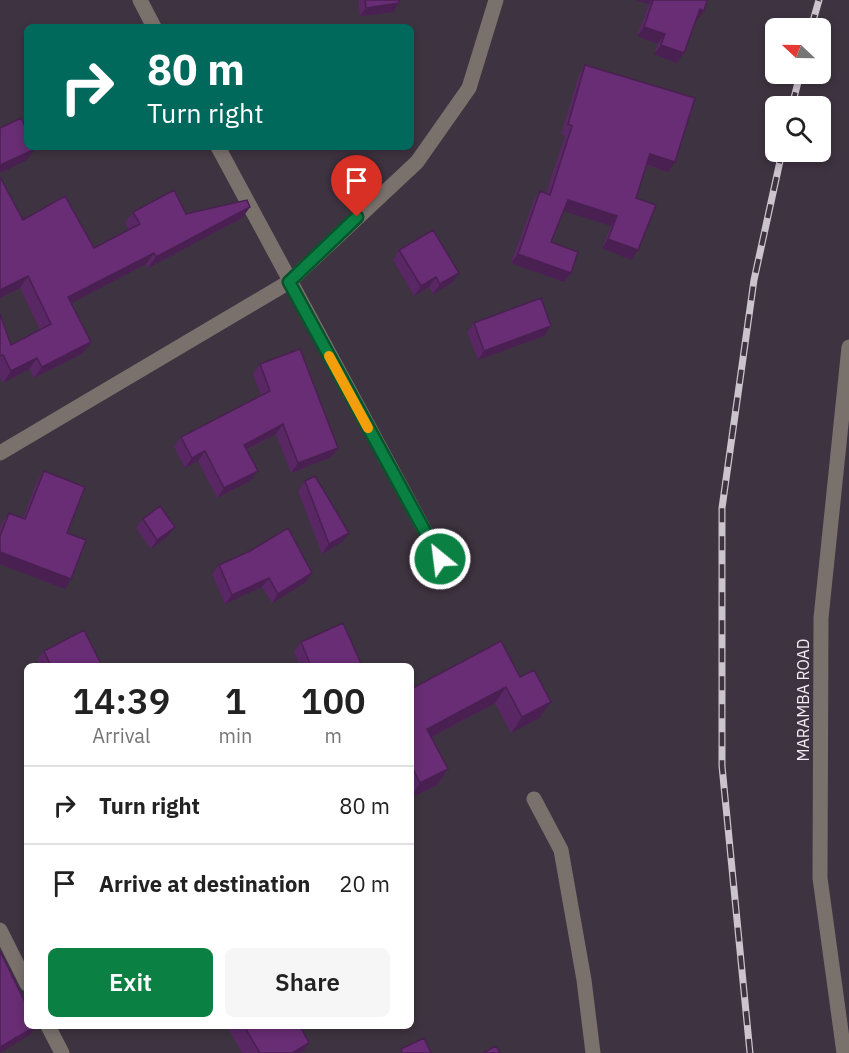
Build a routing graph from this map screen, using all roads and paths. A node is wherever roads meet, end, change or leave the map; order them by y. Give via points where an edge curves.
1 (140, 0) edge
2 (496, 0) edge
3 (152, 24) edge
4 (220, 150) edge
5 (289, 282) junction
6 (849, 347) edge
7 (0, 453) edge
8 (440, 559) dead end
9 (534, 799) dead end
10 (0, 930) edge
11 (24, 978) edge
12 (50, 1029) edge
13 (62, 1053) edge
14 (593, 1053) edge
15 (844, 1053) edge

1 - 3 street
2 - 5 street via 469,88 417,162
4 - 5 street
5 - 7 street
5 - 8 street
6 - 15 street, MARAMBA ROAD via 820,618 820,878
9 - 14 street via 561,850
10 - 11 street
12 - 13 street

